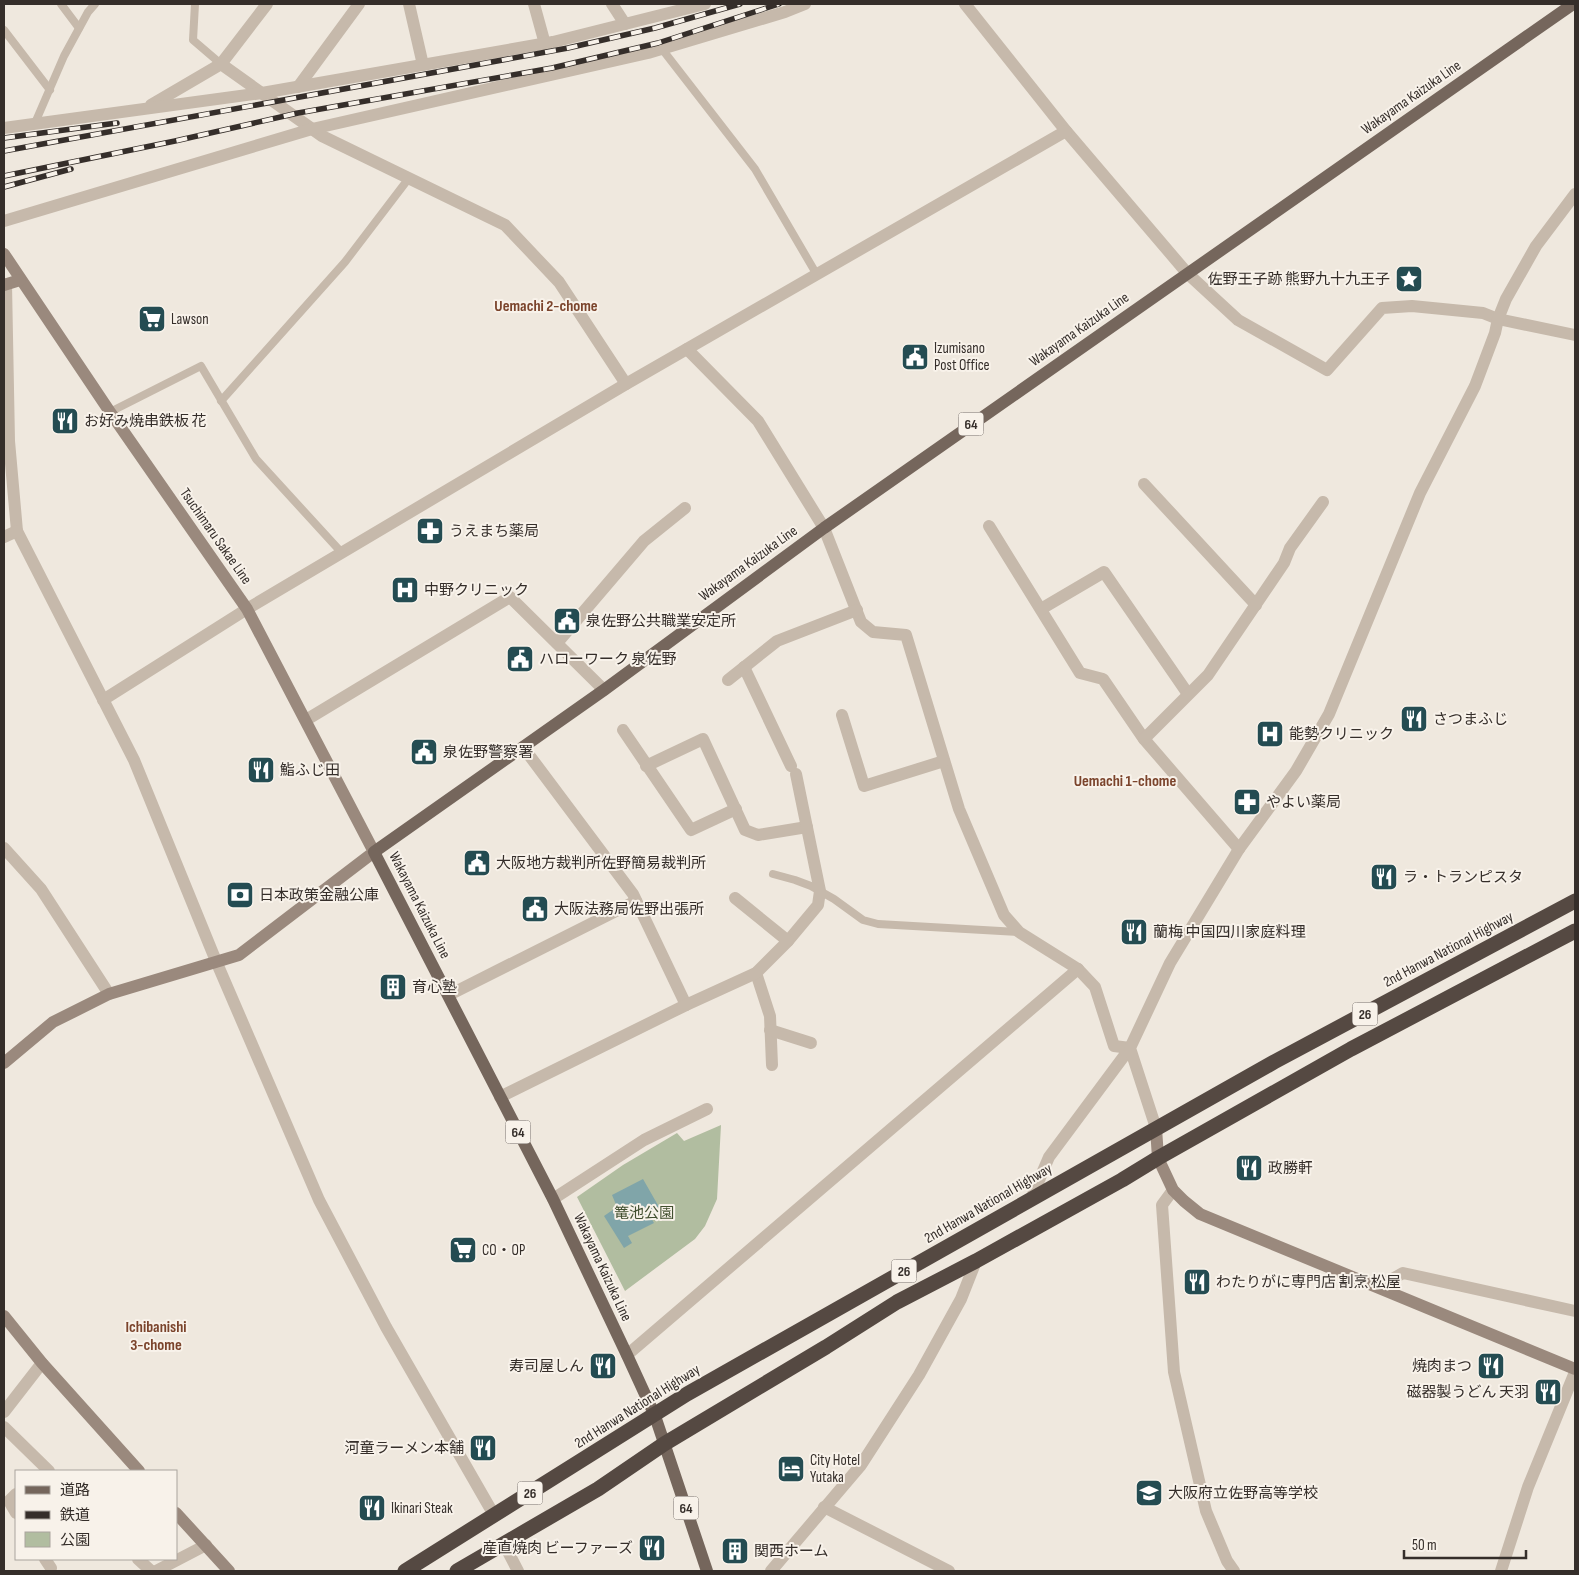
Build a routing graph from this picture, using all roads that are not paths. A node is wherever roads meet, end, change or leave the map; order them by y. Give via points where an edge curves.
1 (61, 4) edge
2 (95, 4) edge
3 (195, 4) edge
4 (266, 4) edge
5 (359, 4) edge
6 (409, 4) edge
7 (534, 4) edge
8 (612, 4) edge
9 (704, 4) edge
10 (805, 4) edge
11 (965, 4) edge
12 (1573, 4) edge
13 (624, 24) junction
14 (79, 28) junction
15 (4, 30) edge
16 (545, 44) junction
17 (662, 49) junction
18 (221, 64) junction
19 (423, 65) junction
20 (298, 87) junction
21 (50, 90) junction
22 (262, 93) junction
23 (146, 109) junction
24 (36, 124) junction
25 (4, 128) edge
26 (312, 129) junction
27 (1066, 131) junction
28 (409, 178) junction
29 (1575, 194) edge
30 (4, 221) edge
31 (4, 254) edge
32 (1187, 273) junction
33 (816, 275) junction
34 (20, 280) junction
35 (5, 284) edge
36 (1498, 319) junction
37 (1575, 335) edge
38 (687, 349) junction
39 (626, 384) junction
40 (221, 401) junction
41 (110, 412) junction
42 (1144, 484) dead end
43 (1323, 502) dead end
44 (685, 508) dead end
45 (989, 526) dead end
46 (824, 528) junction
47 (17, 531) junction
48 (4, 537) edge
49 (342, 553) junction
50 (1256, 605) junction
51 (247, 609) junction
52 (1041, 609) junction
53 (857, 610) junction
54 (557, 643) junction
55 (744, 667) junction
56 (728, 680) dead end
57 (604, 690) junction
58 (1188, 694) junction
59 (103, 700) junction
60 (842, 716) dead end
61 (306, 720) junction
62 (623, 730) dead end
63 (1144, 739) junction
64 (523, 747) junction
65 (944, 761) junction
66 (646, 766) junction
67 (736, 809) junction
68 (807, 827) junction
69 (4, 848) edge
70 (1239, 849) junction
71 (374, 852) junction
72 (773, 874) dead end
73 (820, 891) junction
74 (735, 898) dead end
75 (636, 901) junction
76 (1575, 901) edge
77 (1575, 931) edge
78 (1019, 932) junction
79 (788, 941) junction
80 (216, 962) junction
81 (1078, 969) junction
82 (756, 973) junction
83 (108, 994) junction
84 (449, 994) junction
85 (686, 1006) junction
86 (770, 1030) junction
87 (811, 1043) dead end
88 (1130, 1048) junction
89 (4, 1063) edge
90 (772, 1065) dead end
91 (500, 1097) junction
92 (707, 1108) dead end
93 (1156, 1128) junction
94 (1158, 1158) junction
95 (1173, 1190) junction
96 (553, 1199) junction
97 (1031, 1199) junction
98 (976, 1261) junction
99 (1378, 1287) junction
100 (1575, 1311) edge
101 (4, 1316) edge
102 (627, 1355) junction
103 (42, 1362) junction
104 (1575, 1371) edge
105 (4, 1412) edge
106 (655, 1416) junction
107 (4, 1427) edge
108 (664, 1444) junction
109 (46, 1470) edge
110 (138, 1470) edge
111 (15, 1495) edge
112 (824, 1507) junction
113 (15, 1511) edge
114 (178, 1515) edge
115 (494, 1515) junction
116 (504, 1544) junction
117 (206, 1546) junction
118 (139, 1560) edge
119 (151, 1571) edge
120 (156, 1571) edge
121 (229, 1571) edge
122 (405, 1571) edge
123 (458, 1571) edge
124 (518, 1571) edge
125 (707, 1571) edge
126 (771, 1571) edge
127 (949, 1571) edge
128 (1234, 1571) edge
129 (1501, 1571) edge

1 - 14 lane
2 - 14 lane
3 - 18 lane via 193,40
4 - 18 street
5 - 20 street
6 - 19 street
7 - 16 street
8 - 13 street
9 - 13 street
10 - 17 street
11 - 27 street
12 - 32 main road, Wakayama Kaizuka Line / 64
13 - 16 street
14 - 21 lane
15 - 21 lane
16 - 19 street
17 - 26 street
17 - 33 lane via 755,169
18 - 22 street
18 - 23 street
19 - 20 street
20 - 22 street
21 - 24 lane
22 - 23 street
22 - 26 street
23 - 24 street
24 - 25 street
26 - 28 street
26 - 30 street
27 - 32 street
27 - 33 street
28 - 39 street via 505,225 559,282
28 - 40 lane via 345,262
29 - 36 street via 1536,246
31 - 34 street, Tsuchimaru Sakae Line
32 - 36 street via 1238,320 1327,370 1382,308 1412,306 1483,313
32 - 46 main road, Wakayama Kaizuka Line / 64
33 - 38 street
34 - 35 street
34 - 41 street, Tsuchimaru Sakae Line
35 - 47 street via 9,441
36 - 37 street
36 - 70 street via 1475,386 1420,493 1329,714 1296,771
38 - 39 street
38 - 46 street via 758,422
39 - 49 street
40 - 41 lane via 201,366
40 - 49 lane via 256,459
41 - 51 street, Tsuchimaru Sakae Line
42 - 50 street
43 - 50 street via 1290,548 1284,563
44 - 54 street via 644,541
45 - 52 street
46 - 53 street
46 - 57 main road, Wakayama Kaizuka Line / 64
47 - 48 street
47 - 59 street
49 - 51 street
50 - 58 street via 1208,675
51 - 59 street
51 - 61 street, Tsuchimaru Sakae Line
52 - 58 street via 1104,572
52 - 63 street via 1080,672 1103,679
53 - 55 street via 777,642
53 - 65 street via 861,622 873,632 906,635
54 - 57 street
54 - 61 street via 510,597
55 - 56 street
55 - 68 street via 794,770
57 - 64 main road, Wakayama Kaizuka Line / 64
58 - 63 street
59 - 80 street via 134,760
60 - 65 street via 864,786
61 - 71 street, Tsuchimaru Sakae Line
62 - 66 street
63 - 70 street
64 - 71 main road, Wakayama Kaizuka Line / 64
64 - 75 street
65 - 78 street via 959,809 1004,915
66 - 67 street via 691,830
66 - 67 street via 703,739
67 - 68 street via 745,830 758,835
68 - 73 street
69 - 83 street via 41,889
70 - 88 street via 1170,963
71 - 80 street via 240,955
71 - 84 main road, Wakayama Kaizuka Line / 64
72 - 73 lane
73 - 78 lane via 863,920 878,924
73 - 79 street via 818,905
74 - 79 street
75 - 84 street
75 - 85 street
76 - 93 highway, 2nd Hanwa National Highway / 26
77 - 94 highway, 26 via 1351,1049
78 - 81 street
79 - 82 street
80 - 83 street
80 - 115 street via 319,1200 386,1327
81 - 88 street via 1095,987 1114,1046
81 - 102 street
82 - 85 street
82 - 86 street via 770,1016
83 - 89 street via 53,1022
84 - 91 main road, Wakayama Kaizuka Line / 64
85 - 91 street
86 - 87 street
86 - 90 street
88 - 93 street
88 - 97 street via 1049,1157
91 - 96 main road, Wakayama Kaizuka Line / 64
92 - 96 street via 644,1140
93 - 94 street
93 - 97 highway, 2nd Hanwa National Highway / 26
94 - 95 street
94 - 98 highway, 26
95 - 99 street via 1200,1214
95 - 128 street via 1162,1205 1174,1372 1206,1511
96 - 102 main road, Wakayama Kaizuka Line / 64
97 - 106 highway, 2nd Hanwa National Highway / 26 via 688,1394
98 - 108 highway, 26 via 897,1302
98 - 112 street via 961,1299 919,1375 860,1465
99 - 100 street via 1403,1272
99 - 104 street
101 - 103 street
102 - 106 main road, Wakayama Kaizuka Line / 64
103 - 105 street
103 - 110 street
104 - 129 street via 1528,1487
106 - 108 main road, Wakayama Kaizuka Line / 64
106 - 115 highway, 2nd Hanwa National Highway / 26
107 - 109 street
108 - 116 highway, 26 via 598,1489
108 - 125 main road, Wakayama Kaizuka Line / 64
111 - 113 street via 8,1500
112 - 126 street
112 - 127 street
114 - 117 street
115 - 122 highway, 2nd Hanwa National Highway / 26
116 - 123 highway, 26
116 - 124 street
117 - 120 street
117 - 121 street
118 - 119 street

